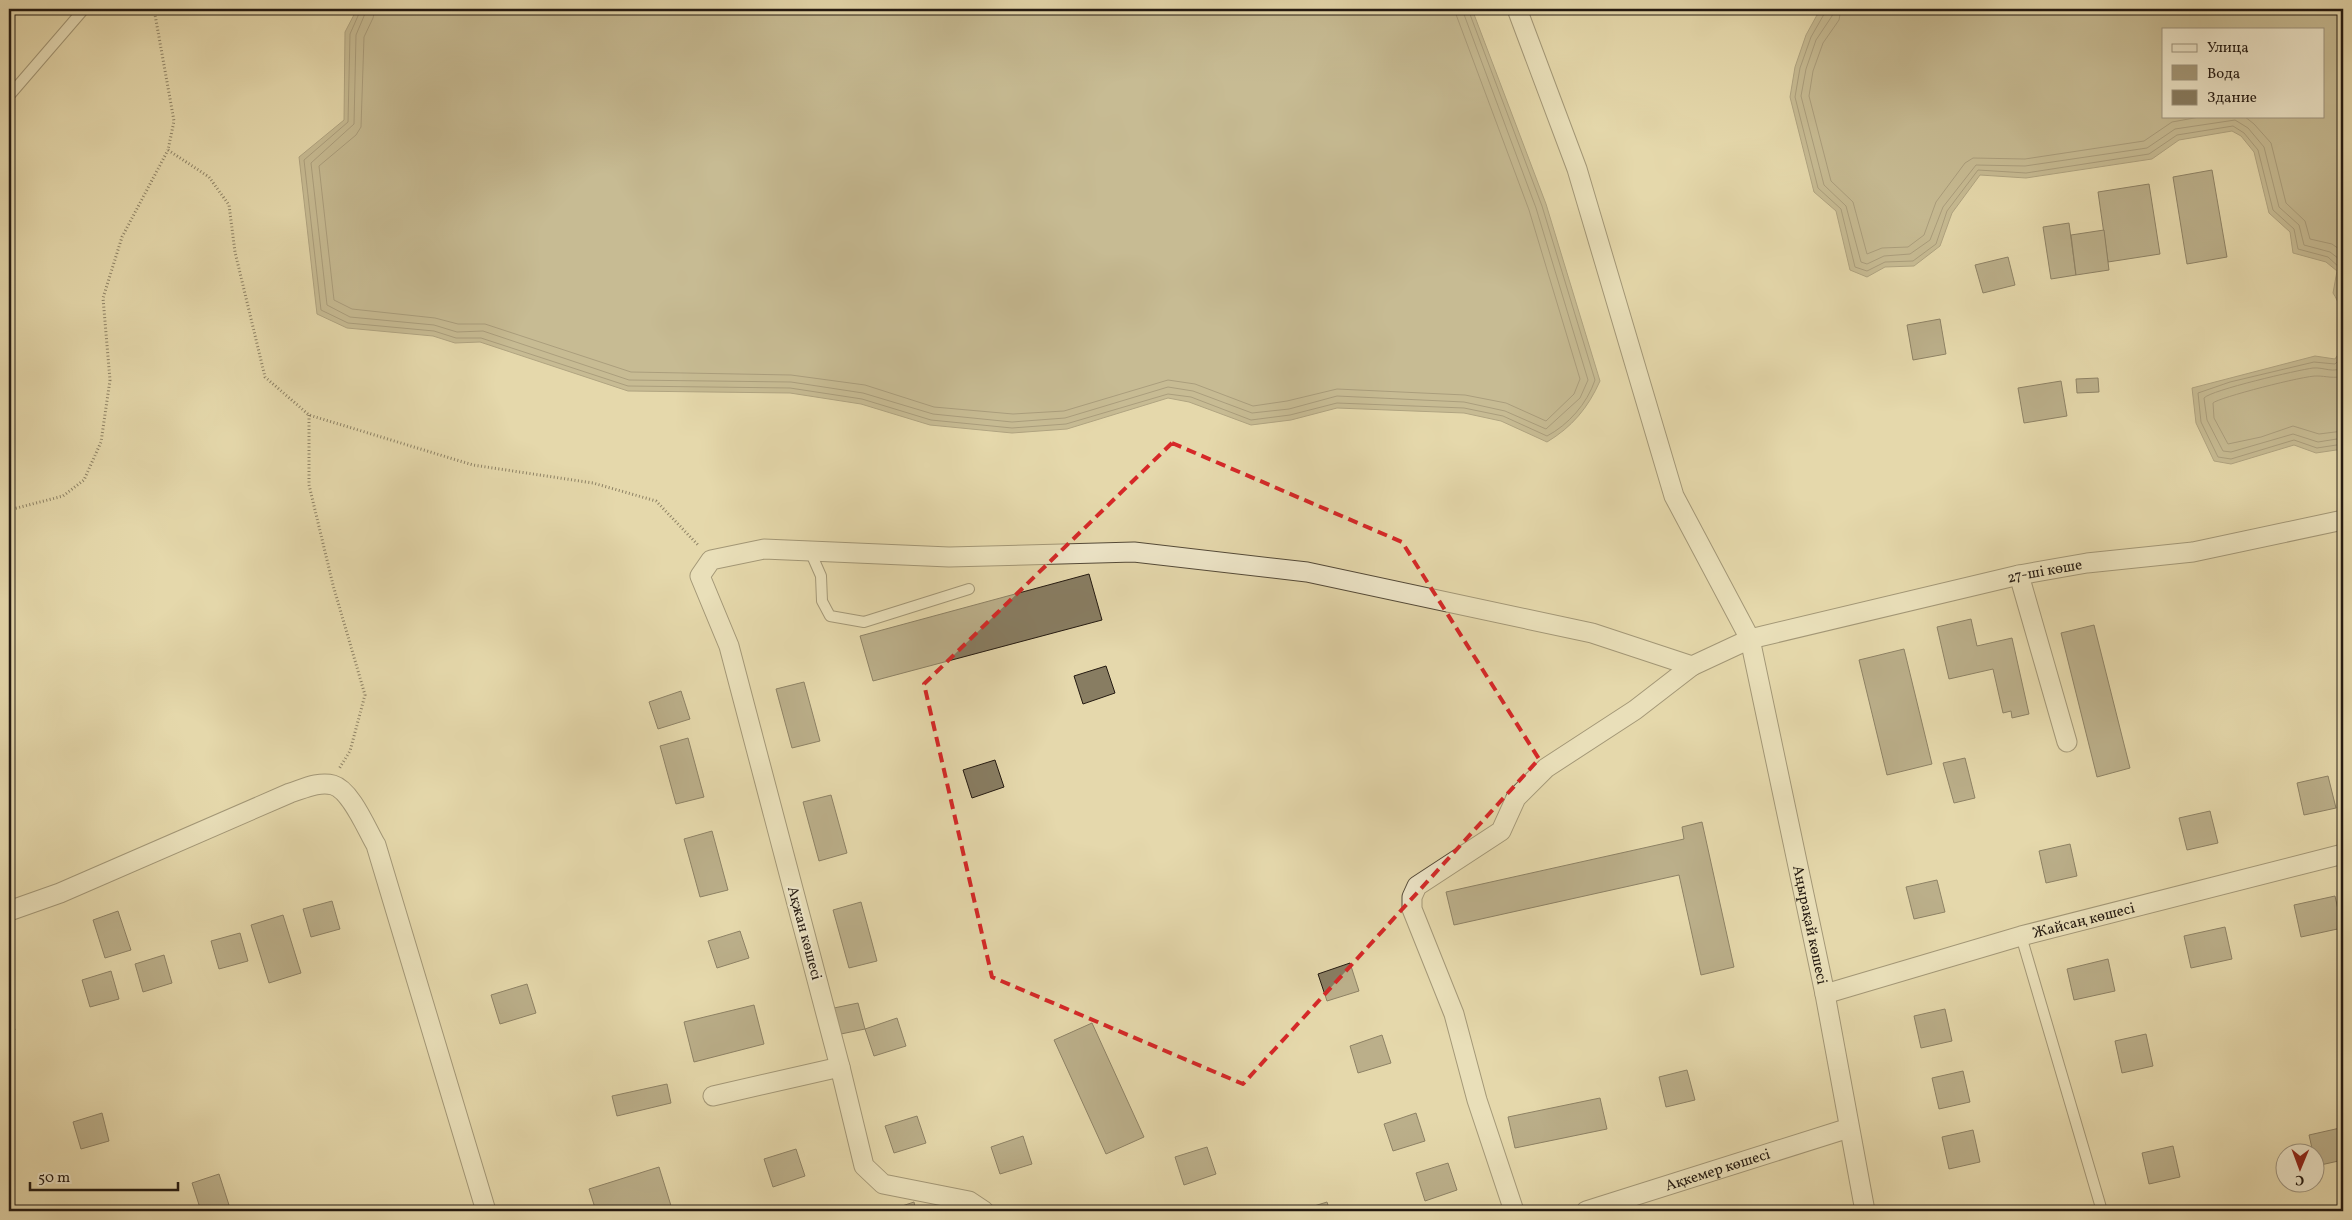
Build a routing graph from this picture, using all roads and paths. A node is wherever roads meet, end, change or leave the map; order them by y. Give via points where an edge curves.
1 (84, 9) edge
2 (154, 9) edge
3 (1517, 9) edge
4 (9, 96) edge
5 (168, 150) junction
6 (309, 414) junction
7 (9, 510) edge
8 (2343, 520) edge
9 (810, 551) junction
10 (711, 560) junction
11 (2019, 575) junction
12 (969, 589) dead end
13 (1750, 639) junction
14 (1692, 666) junction
15 (2068, 742) dead end
16 (334, 785) junction
17 (2343, 854) edge
18 (9, 911) edge
19 (2021, 936) junction
20 (1825, 994) junction
21 (840, 1067) junction
22 (713, 1096) dead end
23 (1849, 1128) junction
24 (486, 1211) edge
25 (984, 1211) edge
26 (1514, 1211) edge
27 (1586, 1211) edge
28 (1865, 1211) edge
29 (2102, 1211) edge

1 - 4 lane
2 - 5 path via 174,121
3 - 13 street, Аңырақай көшесі via 1576,169 1674,496
5 - 6 path via 209,177 229,205 235,252 265,377
5 - 7 path via 122,237 103,298 110,380 102,442 84,480 77,486 63,496
6 - 10 path via 473,465 593,483 656,501
6 - 16 path via 309,485 364,695 350,751
8 - 11 street, 27-ші көше via 2192,552 2087,563
9 - 10 street via 764,550
9 - 12 lane via 821,576 822,600 830,616 840,620 864,622
9 - 14 street via 949,557 1134,552 1307,572 1592,633
10 - 21 street, Ақжан көшесі via 700,576 729,646
11 - 13 street, 27-ші көше
11 - 15 street
13 - 14 street, 27-ші көше
13 - 20 street, Аңырақай көшесі
14 - 26 street, 27-ші көше via 1635,710 1546,768 1516,798 1501,831 1417,886 1412,897 1412,908 1454,1014 1477,1100
16 - 18 street via 312,785 290,793 60,893
16 - 24 street via 350,798 376,845
17 - 19 street, Жайсаң көшесі
19 - 20 street, Жайсаң көшесі
19 - 29 lane
20 - 23 street, Аңырақай көшесі
21 - 22 street
21 - 25 street, Ақжан көшесі via 864,1166 883,1184 969,1202
23 - 27 street, Ақкемер көшесі
23 - 28 street, Аңырақай көшесі

